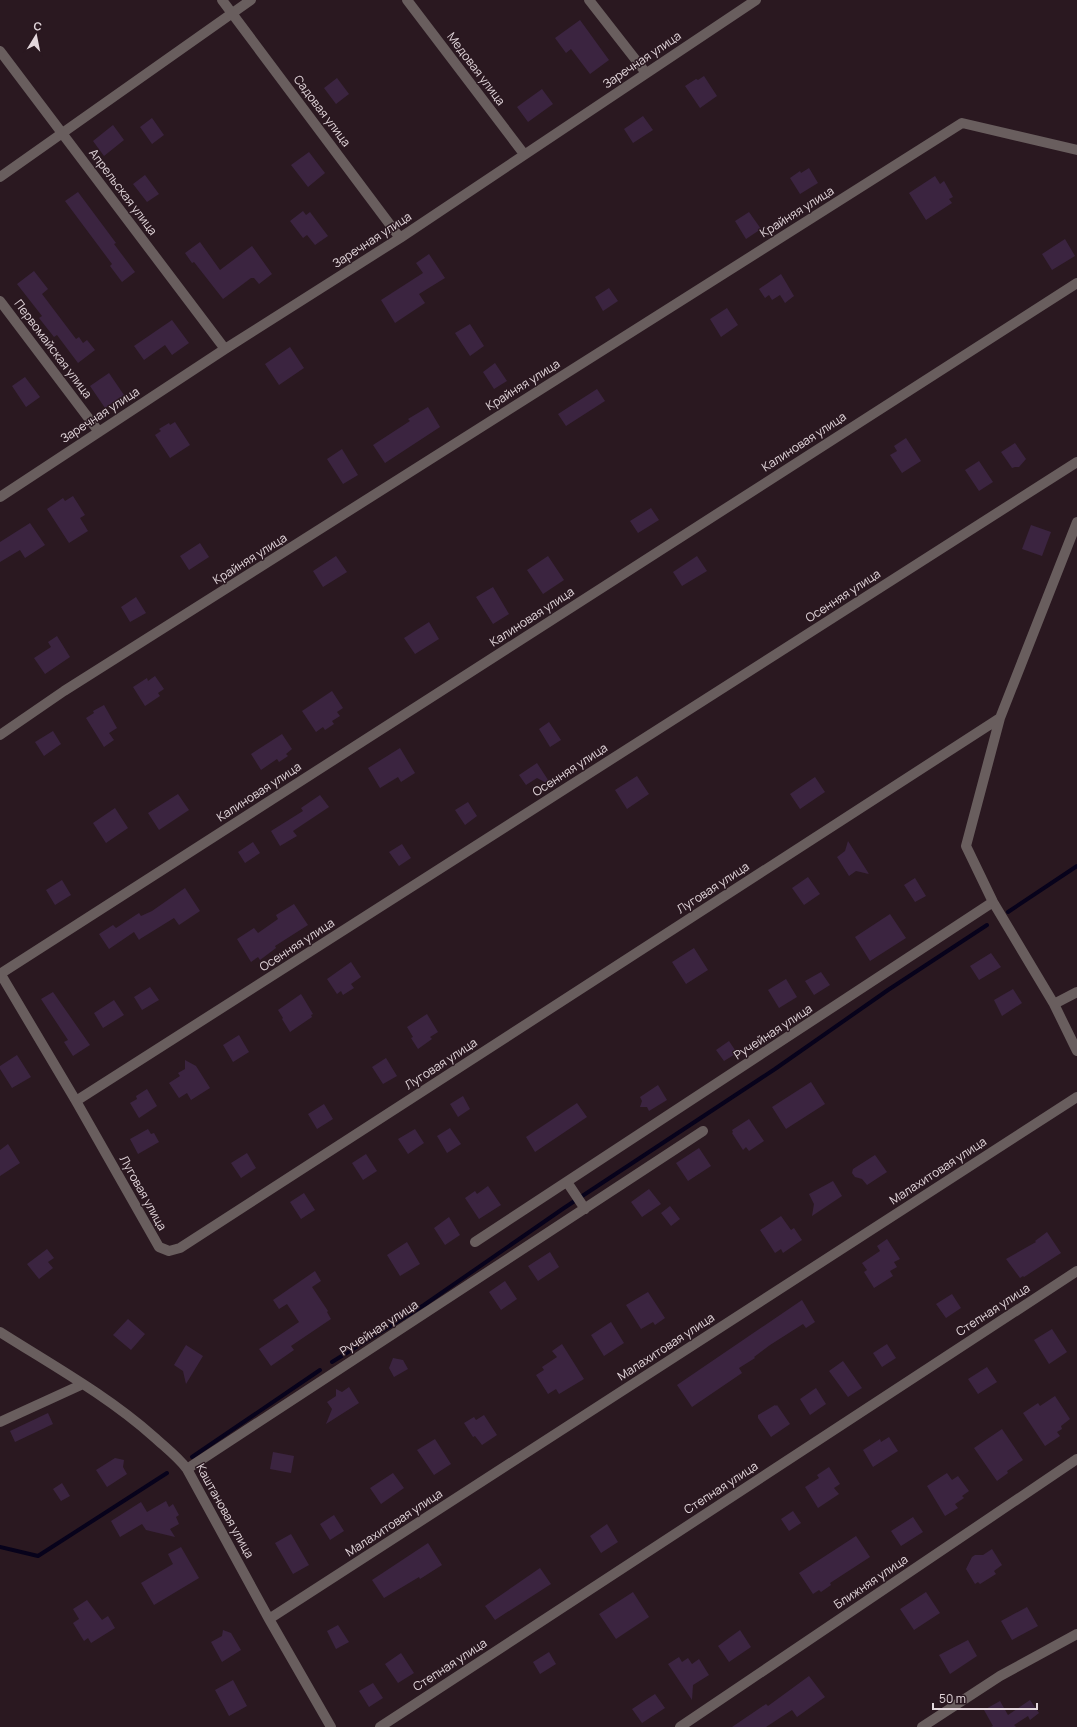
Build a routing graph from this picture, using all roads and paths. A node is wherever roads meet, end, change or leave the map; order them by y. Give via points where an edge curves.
1 (222, 0) edge
2 (251, 0) edge
3 (407, 0) edge
4 (589, 0) edge
5 (756, 0) edge
6 (232, 13) junction
7 (0, 51) edge
8 (646, 72) junction
9 (1077, 150) edge
10 (524, 154) junction
11 (0, 176) edge
12 (400, 238) junction
13 (1077, 282) edge
14 (0, 301) edge
15 (225, 349) junction
16 (99, 432) junction
17 (1077, 462) edge
18 (0, 497) edge
19 (1077, 522) edge
20 (1000, 718) junction
21 (0, 735) edge
22 (993, 902) junction
23 (0, 974) edge
24 (1077, 992) edge
25 (1054, 1004) junction
26 (1077, 1051) edge
27 (1077, 1097) edge
28 (76, 1101) junction
29 (703, 1131) dead end
30 (567, 1182) junction
31 (585, 1209) junction
32 (475, 1242) dead end
33 (1077, 1271) edge
34 (0, 1332) edge
35 (83, 1384) junction
36 (0, 1422) edge
37 (1077, 1459) edge
38 (187, 1469) junction
39 (269, 1619) junction
40 (1077, 1634) edge
41 (331, 1727) edge
42 (380, 1727) edge
43 (680, 1727) edge
44 (922, 1727) edge

1 - 6 street, Садовая улица
2 - 6 street
3 - 10 street, Медовая улица
4 - 8 street
5 - 8 street, Заречная улица
6 - 11 street
6 - 12 street, Садовая улица
7 - 15 street, Апрельская улица
8 - 10 street, Заречная улица
9 - 21 street, Крайняя улица via 962,123 78,683
10 - 12 street, Заречная улица
12 - 15 street, Заречная улица
13 - 23 street, Калиновая улица
14 - 16 street, Первомайская улица
15 - 16 street, Заречная улица
16 - 18 street, Заречная улица
17 - 28 street, Осенняя улица
19 - 20 street
20 - 22 street via 966,846
20 - 28 street, Луговая улица via 180,1248 169,1251 159,1247
22 - 25 street
22 - 30 street, Ручейная улица
23 - 28 street, Луговая улица
24 - 25 street
25 - 26 street
27 - 39 street, Малахитовая улица
29 - 31 street, Ручейная улица
30 - 31 street
30 - 32 street, Ручейная улица
31 - 38 street, Ручейная улица
33 - 42 street, Степная улица
34 - 35 street, Каштановая улица
35 - 36 street
35 - 38 street, Каштановая улица via 134,1419
37 - 43 street, Ближняя улица
38 - 39 street, Каштановая улица
39 - 41 street, Каштановая улица
40 - 44 street via 1000,1676

